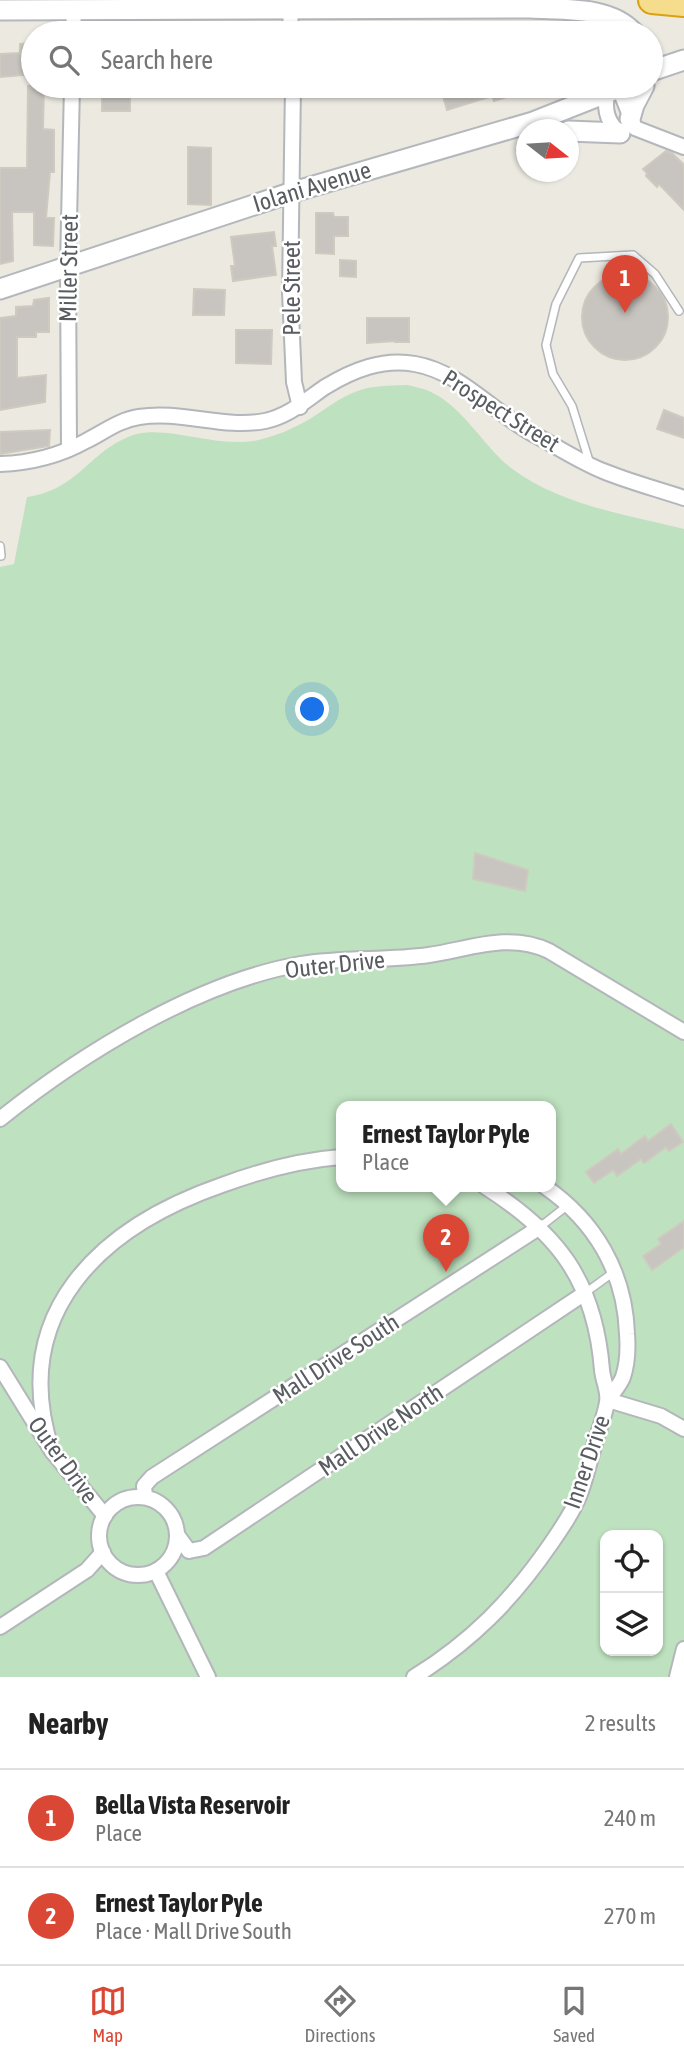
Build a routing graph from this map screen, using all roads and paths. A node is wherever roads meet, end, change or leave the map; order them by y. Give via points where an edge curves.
1 (652, 0) edge
2 (684, 3) edge
3 (290, 8) junction
4 (0, 10) edge
5 (74, 11) junction
6 (601, 15) junction
7 (74, 21) edge
8 (291, 21) edge
9 (606, 21) edge
10 (620, 21) edge
11 (684, 60) edge
12 (663, 67) edge
13 (72, 98) edge
14 (293, 98) edge
15 (592, 98) edge
16 (610, 98) edge
17 (637, 98) edge
18 (544, 119) edge
19 (625, 126) junction
20 (516, 130) edge
21 (579, 130) edge
22 (684, 147) edge
23 (293, 192) junction
24 (68, 266) junction
25 (0, 289) edge
26 (678, 311) dead end
27 (300, 407) junction
28 (69, 449) junction
29 (0, 464) edge
30 (590, 465) junction
31 (684, 498) edge
32 (0, 546) edge
33 (1, 556) edge
34 (684, 1032) edge
35 (0, 1119) edge
36 (336, 1158) edge
37 (493, 1192) edge
38 (552, 1192) edge
39 (568, 1205) junction
40 (540, 1227) junction
41 (615, 1271) junction
42 (585, 1293) junction
43 (0, 1367) edge
44 (608, 1399) junction
45 (684, 1429) edge
46 (52, 1451) junction
47 (145, 1497) junction
48 (105, 1516) junction
49 (178, 1536) junction
50 (103, 1552) junction
51 (156, 1571) junction
52 (0, 1627) edge
53 (684, 1649) edge
54 (208, 1677) edge
55 (414, 1677) edge
56 (677, 1677) edge

1 - 2 highway
3 - 5 main road
3 - 6 main road via 531,8
3 - 8 street
4 - 5 main road
5 - 7 street
6 - 9 main road
6 - 10 main road
11 - 12 main road
13 - 24 street, Miller Street
14 - 23 street, Pele Street
15 - 18 main road, Iolani Avenue
16 - 19 street via 605,108 610,122
17 - 19 main road
19 - 21 main road
19 - 22 street
20 - 23 main road, Iolani Avenue
23 - 24 main road, Iolani Avenue
23 - 27 street, Pele Street via 290,292 294,382
24 - 25 main road, Iolani Avenue
24 - 28 street, Miller Street
26 - 30 lane via 655,274 633,256 579,258 556,304 545,345 553,374 572,406
27 - 28 street, Prospect Street via 267,421 231,424 160,415 136,417
27 - 30 street, Prospect Street via 361,369 392,362 419,365 451,376 509,420
28 - 29 street, Prospect Street via 30,462
30 - 31 street, Prospect Street
32 - 33 lane
34 - 35 street, Outer Drive via 528,943 505,941 429,955 309,963 238,982 160,1016 96,1050
36 - 46 street via 262,1172 184,1200 132,1227 93,1259 64,1296 44,1345 40,1399
37 - 40 street, Inner Drive
38 - 39 street
39 - 40 lane
39 - 41 street via 595,1234
40 - 42 street, Inner Drive via 565,1257
40 - 47 street, Mall Drive South via 152,1477 144,1486
41 - 42 lane
41 - 44 street via 627,1340 623,1377
42 - 44 street, Inner Drive via 598,1333
42 - 49 street, Mall Drive North via 204,1548 189,1551
43 - 46 street, Outer Drive
44 - 45 street via 661,1416
44 - 55 street, Inner Drive via 580,1495 539,1561 490,1620
46 - 48 street, Outer Drive
47 - 48 street via 122,1500
47 - 49 street via 165,1507
48 - 50 street via 99,1534
49 - 51 street via 172,1557
50 - 51 street via 112,1565 126,1573 136,1576
50 - 52 street via 86,1570
51 - 54 street
53 - 56 street

